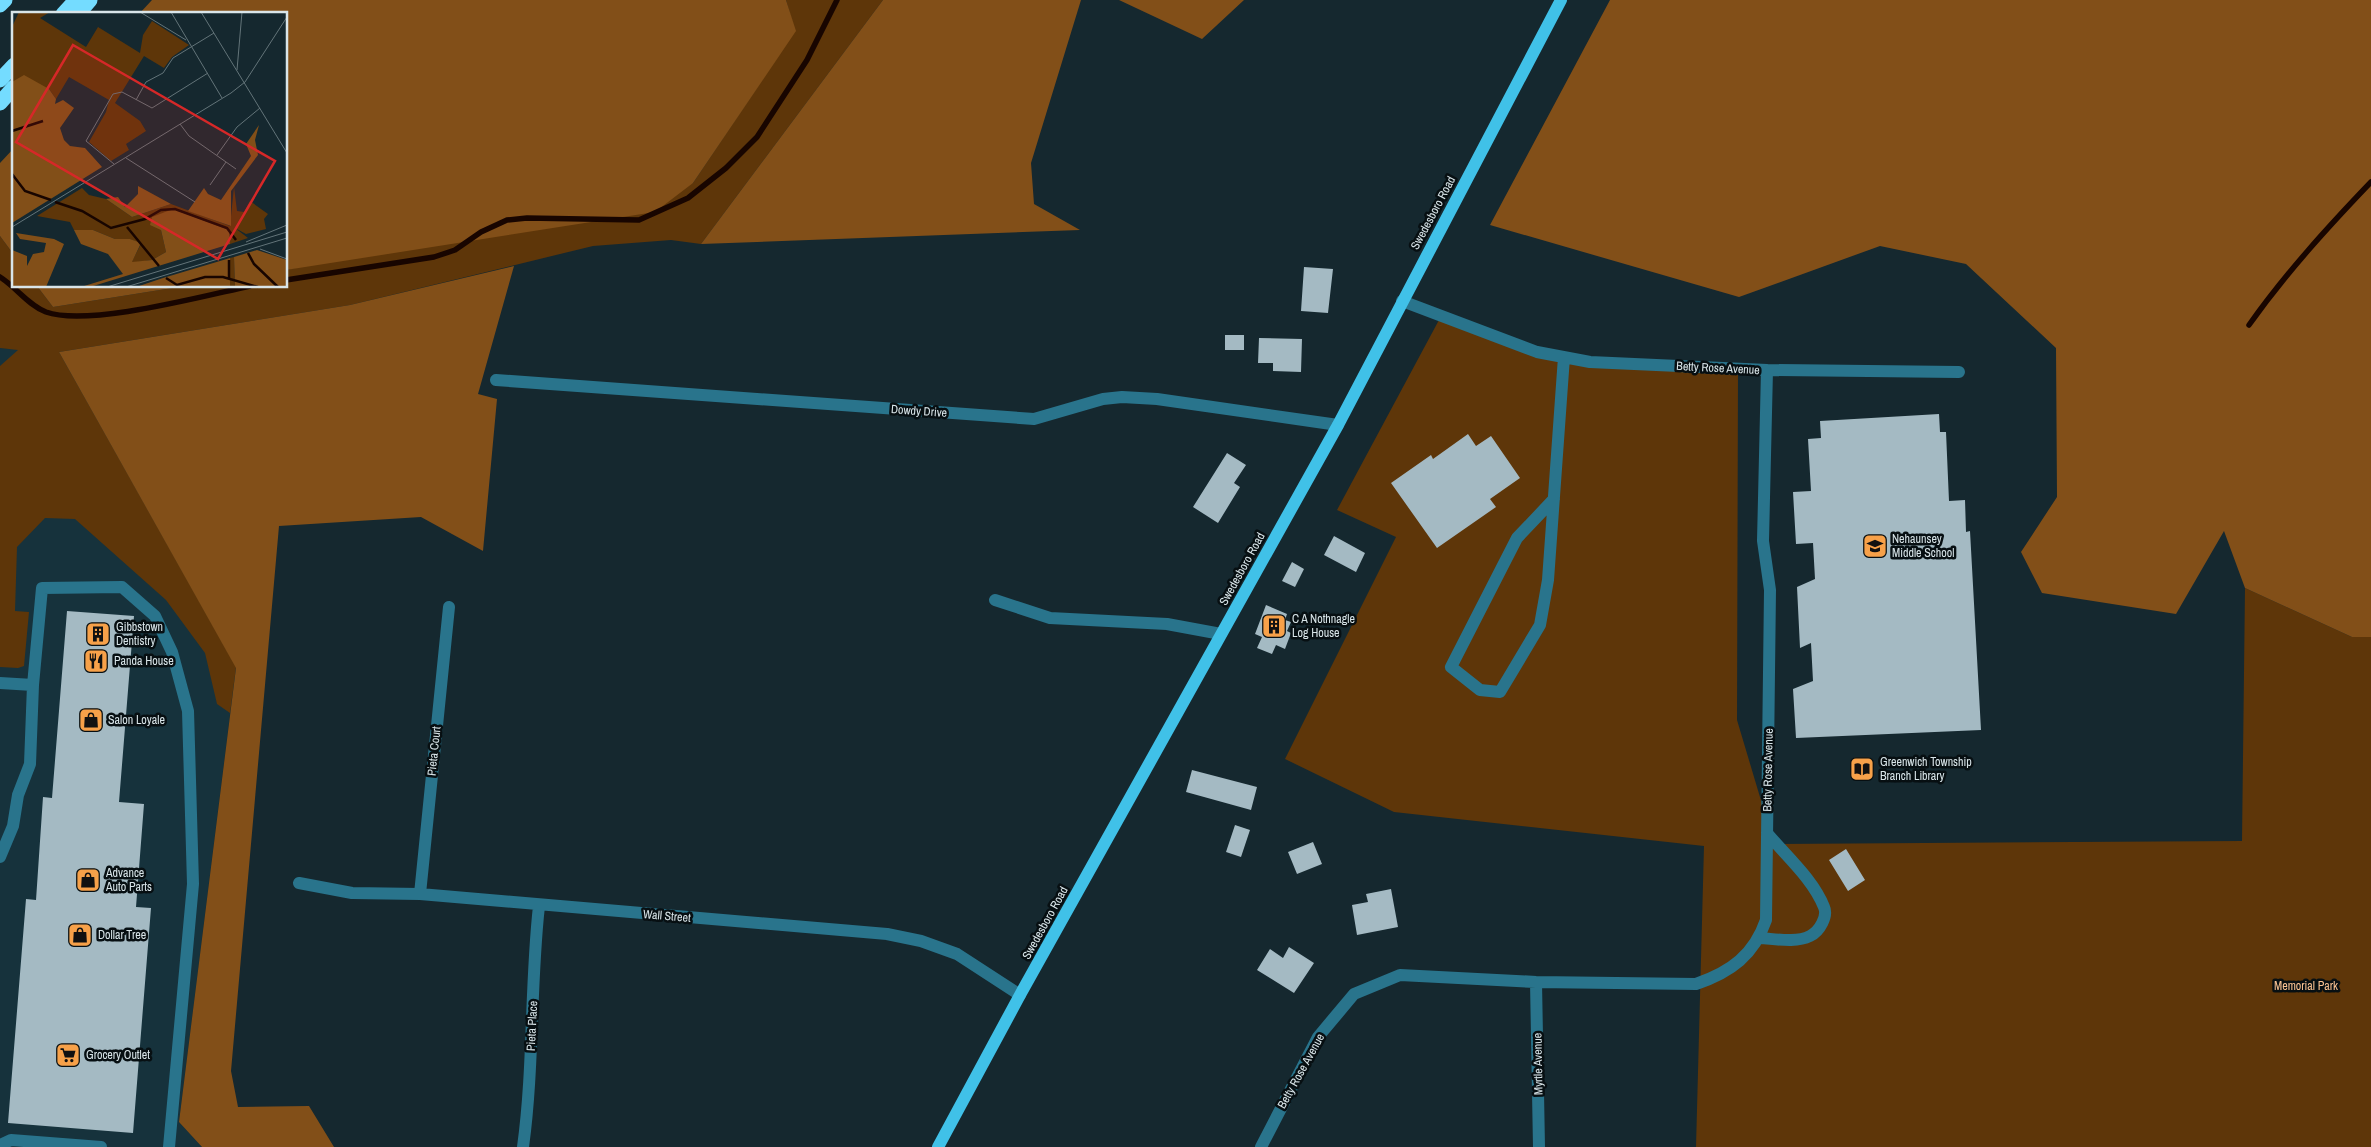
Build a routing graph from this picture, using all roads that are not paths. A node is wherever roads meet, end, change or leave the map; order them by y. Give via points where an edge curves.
1 (5, 0) edge
2 (76, 0) edge
3 (90, 0) edge
4 (1561, 0) edge
5 (0, 5) edge
6 (65, 12) edge
7 (80, 12) edge
8 (12, 67) edge
9 (0, 80) edge
10 (12, 89) edge
11 (0, 103) edge
12 (1402, 301) junction
13 (1564, 357) junction
14 (1767, 370) junction
15 (1959, 372) dead end
16 (496, 380) dead end
17 (1338, 425) junction
18 (1554, 499) junction
19 (995, 600) dead end
20 (449, 607) dead end
21 (1221, 634) junction
22 (0, 684) edge
23 (34, 685) junction
24 (1767, 833) junction
25 (0, 857) edge
26 (299, 883) dead end
27 (420, 894) junction
28 (539, 906) junction
29 (1760, 938) junction
30 (1536, 982) junction
31 (1020, 995) junction
32 (0, 1145) edge
33 (101, 1147) edge
34 (169, 1147) edge
35 (523, 1147) edge
36 (938, 1147) edge
37 (1261, 1147) edge
38 (1539, 1147) edge

1 - 5 highway
2 - 6 highway
3 - 7 highway
4 - 12 main road, Swedesboro Road
8 - 9 highway
10 - 11 highway
12 - 13 street, Betty Rose Avenue via 1537,352
12 - 17 main road, Swedesboro Road
13 - 14 street, Betty Rose Avenue via 1590,362
13 - 18 street
14 - 15 street
14 - 24 street, Betty Rose Avenue via 1763,541 1770,590
16 - 17 street, Dowdy Drive via 1034,419 1103,399 1140,398
17 - 21 main road, Swedesboro Road
18 - 18 street via 1548,580 1540,625 1500,692 1480,690 1451,667 1517,538
19 - 21 street via 1050,618 1167,624
20 - 27 street, Pieta Court
21 - 31 main road, Swedesboro Road
22 - 23 street
23 - 25 street via 30,764 18,795 13,826
23 - 34 street via 42,588 122,587 155,616 172,652 188,711 193,884
24 - 29 street, Betty Rose Avenue via 1766,920
24 - 29 street via 1812,885 1825,909 1823,923 1811,936 1790,940
26 - 27 street, Wall Street via 352,893
27 - 28 street, Wall Street
28 - 31 street, Wall Street via 888,934 957,954
28 - 35 street, Pieta Place
29 - 30 street, Betty Rose Avenue via 1742,960 1713,979 1696,984
30 - 37 street, Betty Rose Avenue via 1400,975 1354,994 1318,1037
30 - 38 street, Myrtle Avenue
31 - 36 main road, Swedesboro Road
32 - 33 street via 11,1140

